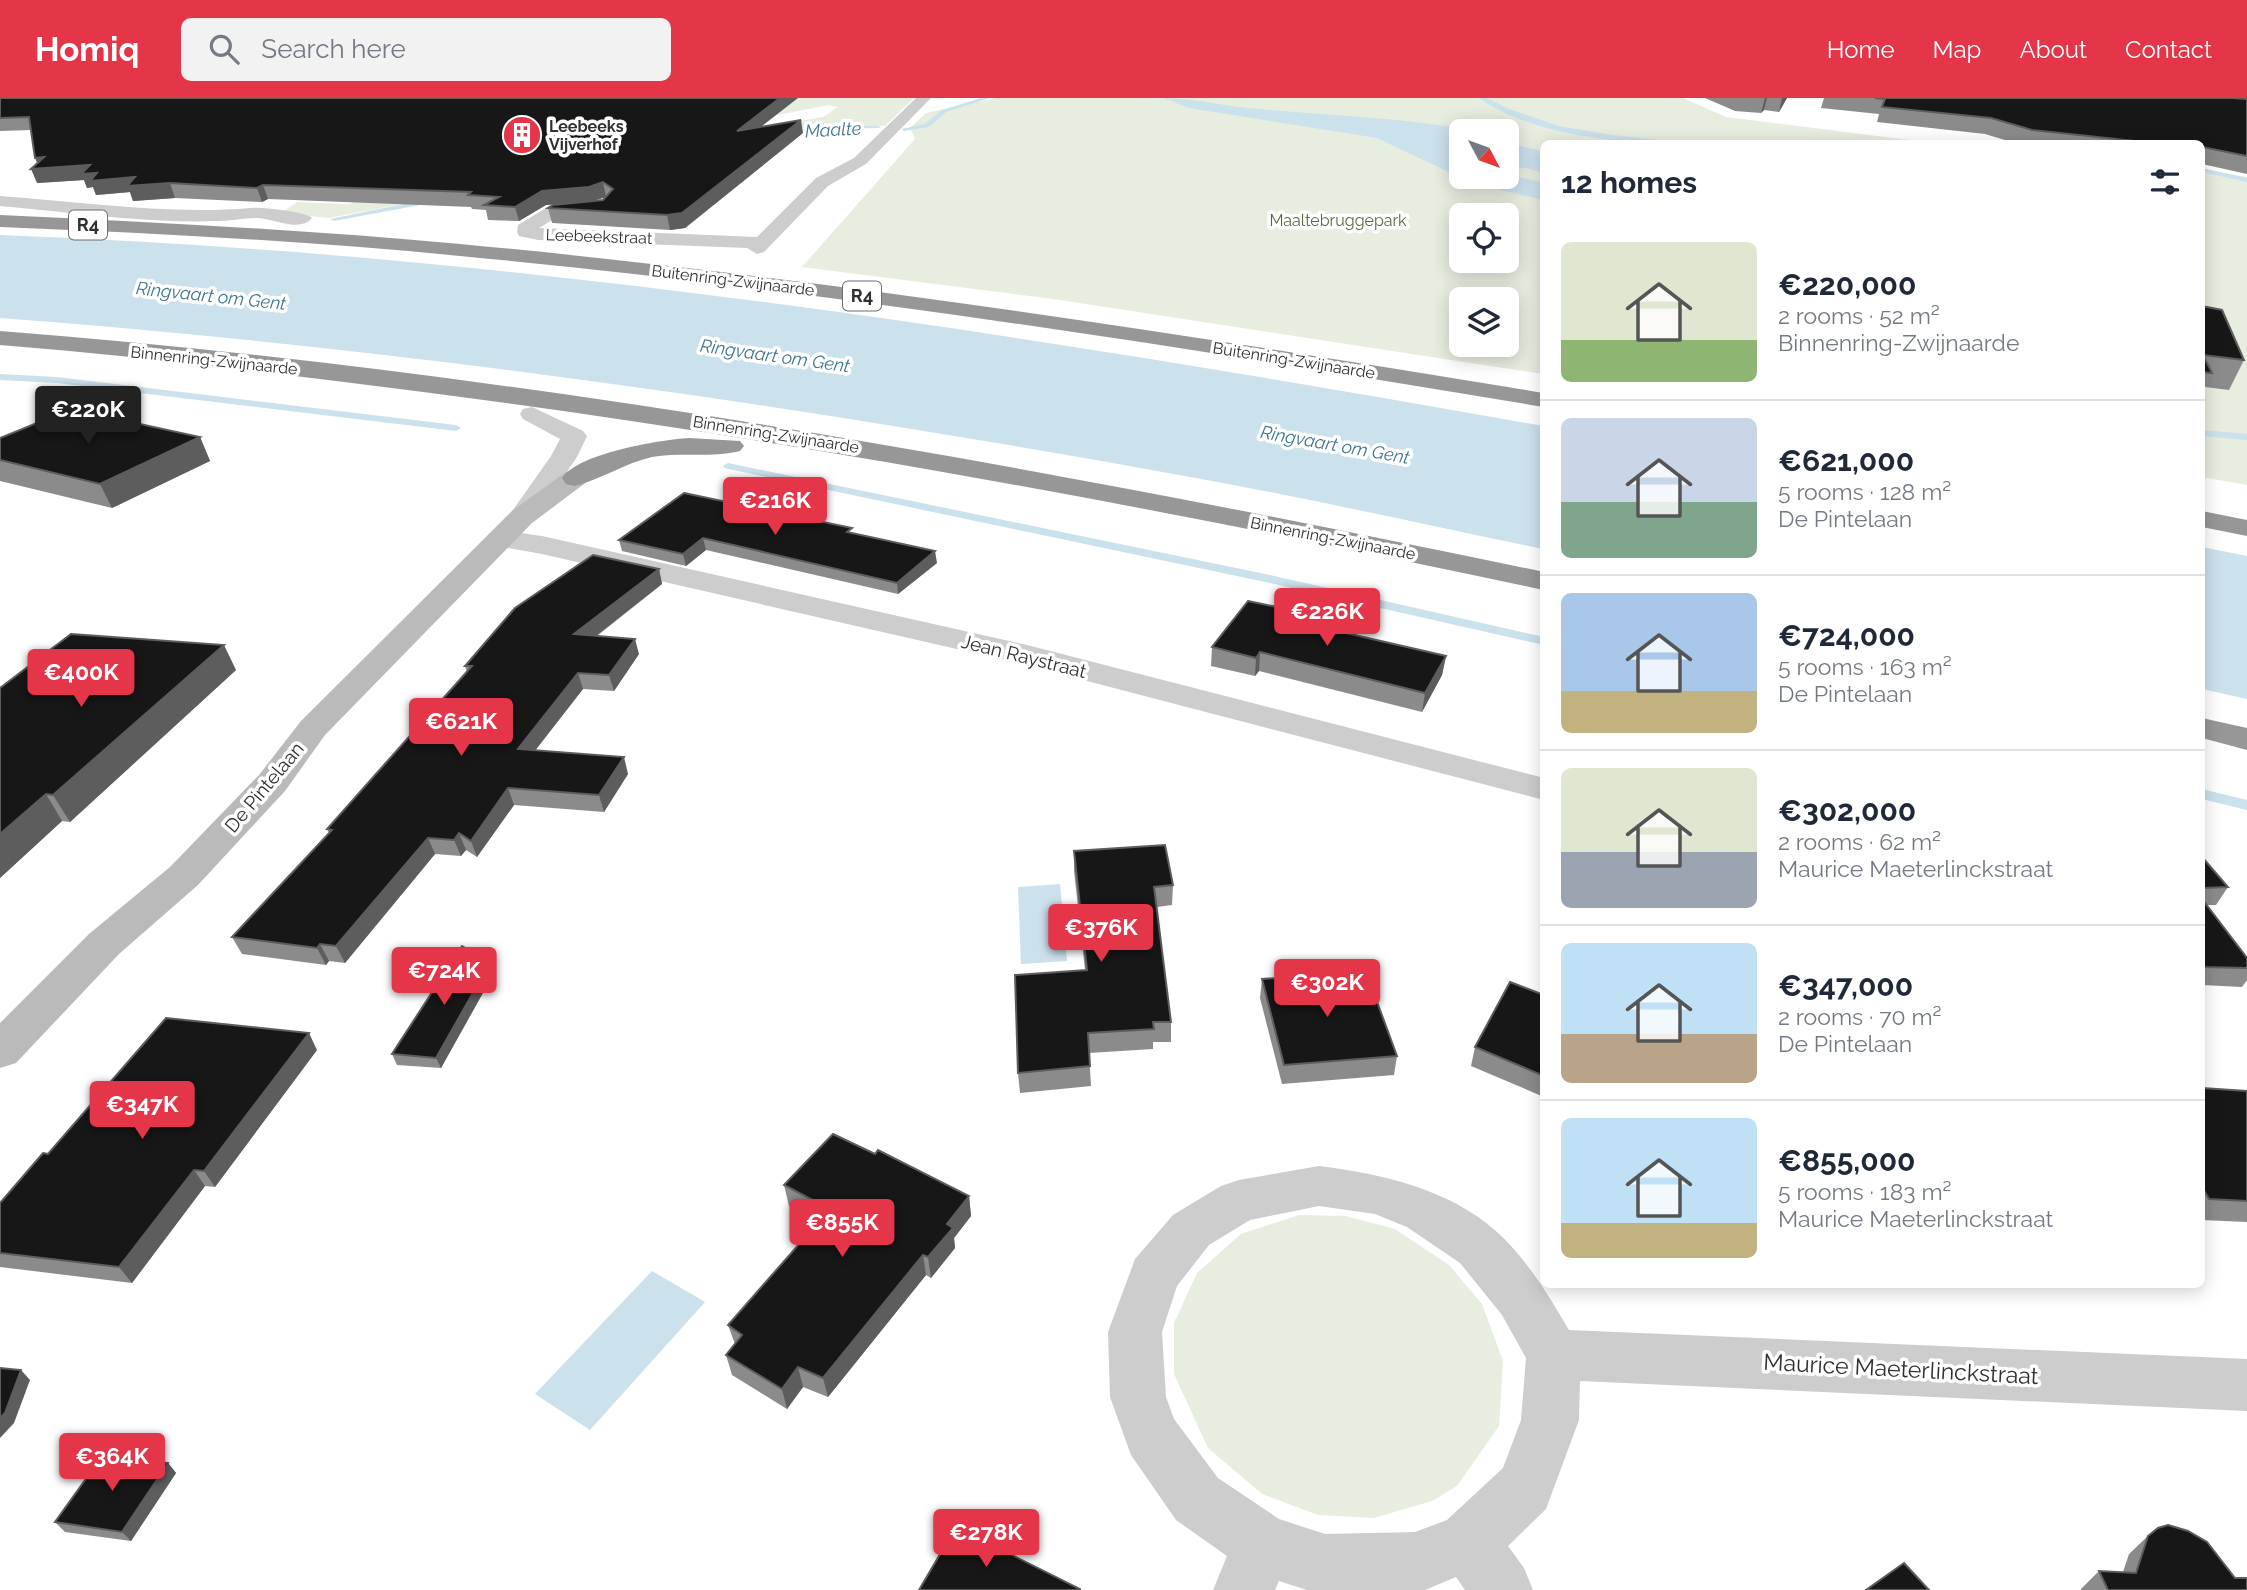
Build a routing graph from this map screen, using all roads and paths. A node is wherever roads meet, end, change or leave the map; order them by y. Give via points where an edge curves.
1 (924, 98) edge
2 (0, 201) edge
3 (605, 204) edge
4 (303, 218) dead end
5 (0, 221) edge
6 (0, 338) edge
7 (0, 352) edge
8 (1540, 400) edge
9 (532, 414) junction
10 (742, 447) junction
11 (1029, 477) junction
12 (561, 478) junction
13 (2205, 503) edge
14 (2247, 510) edge
15 (2205, 520) edge
16 (511, 528) junction
17 (2247, 528) edge
18 (1540, 581) edge
19 (2205, 729) edge
20 (2247, 739) edge
21 (1540, 788) edge
22 (0, 1051) edge
23 (1554, 1355) junction
24 (2247, 1385) edge
25 (1468, 1542) junction
26 (1254, 1568) edge
27 (1502, 1590) edge

1 - 3 street, Leebeekstraat via 860,162 822,181 760,245 526,232 552,212 598,209
2 - 4 street via 219,216 262,212
5 - 8 highway, Buitenring-Zwijnaarde / R4 via 457,250 694,275 1003,314
6 - 11 highway, Binnenring-Zwijnaarde via 440,385
7 - 9 highway
9 - 10 highway
9 - 12 street via 574,436
10 - 11 highway via 955,480
10 - 12 highway via 697,445 628,453
11 - 18 highway, Binnenring-Zwijnaarde
12 - 16 main road, De Pintelaan
13 - 14 highway
15 - 17 highway
16 - 21 street, Jean Raystraat via 542,545 1023,654
16 - 22 main road, De Pintelaan via 313,728 272,783 193,867 104,944
19 - 20 highway
23 - 24 street, Maurice Maeterlinckstraat
23 - 25 street via 1550,1420 1525,1488
23 - 26 street via 1521,1298 1478,1247 1425,1212 1378,1194 1319,1186 1239,1201 1191,1230 1154,1275 1135,1332 1138,1397 1151,1435
25 - 26 street via 1415,1563
25 - 27 street

